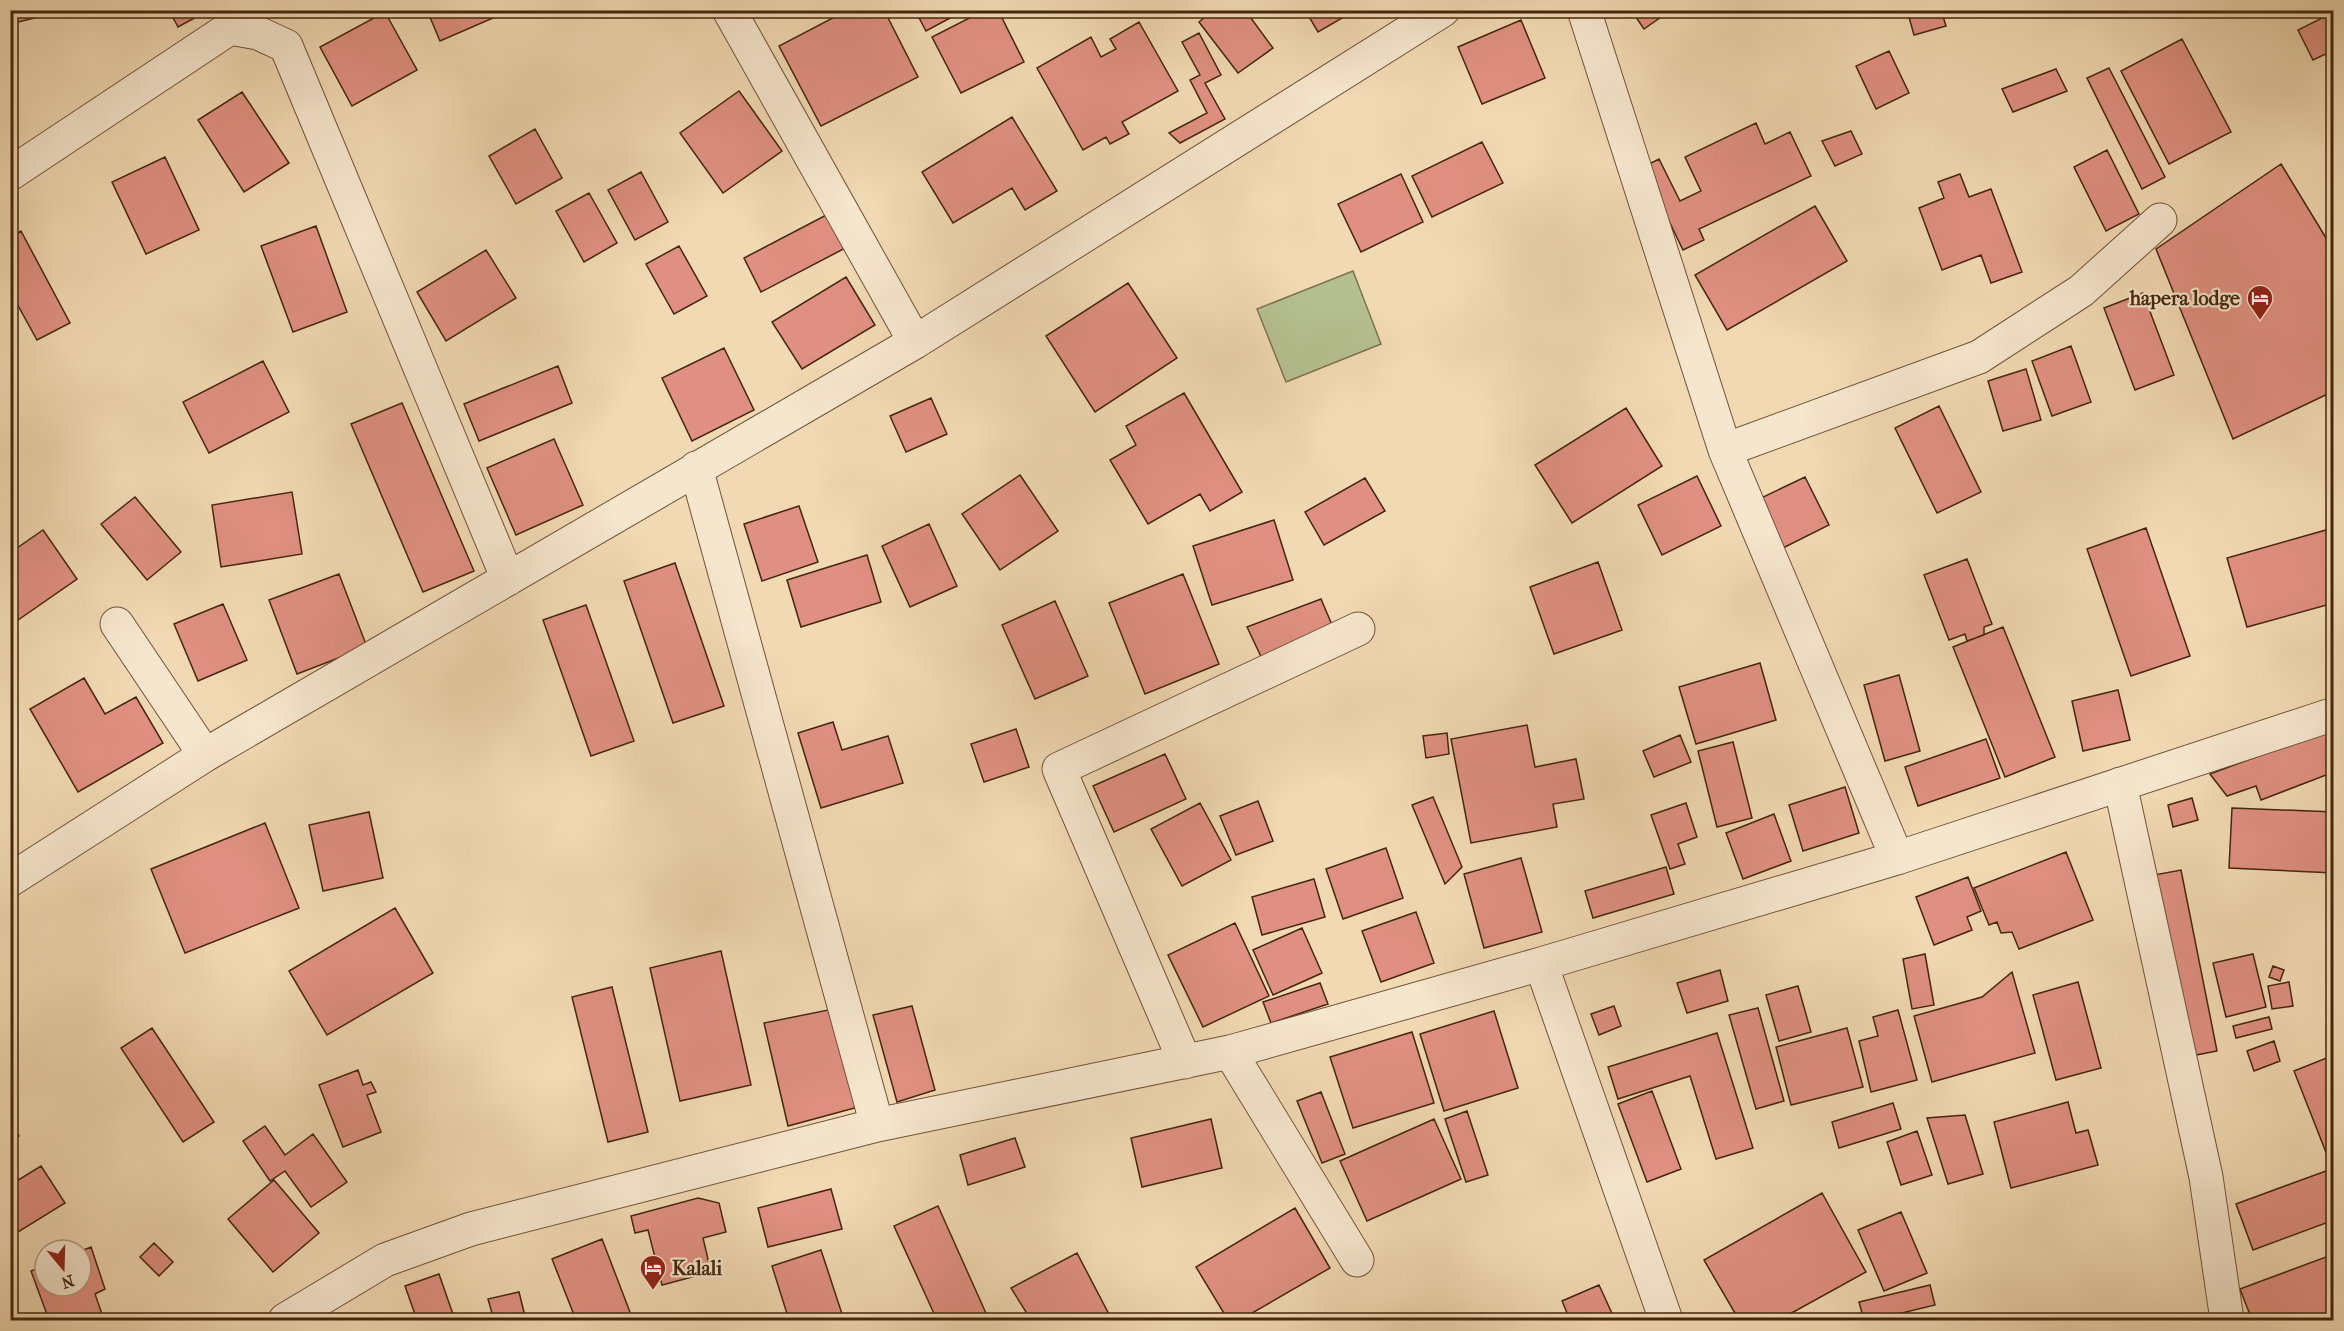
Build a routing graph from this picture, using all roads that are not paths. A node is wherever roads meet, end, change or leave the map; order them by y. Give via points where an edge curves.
1 (729, 10) edge
2 (1443, 10) edge
3 (1584, 10) edge
4 (10, 174) edge
5 (2160, 219) dead end
6 (915, 342) junction
7 (1725, 450) junction
8 (696, 468) junction
9 (508, 579) junction
10 (117, 624) dead end
11 (1358, 629) dead end
12 (2334, 714) edge
13 (205, 755) junction
14 (2120, 784) junction
15 (1897, 858) junction
16 (10, 880) edge
17 (1542, 964) junction
18 (1230, 1052) junction
19 (1185, 1062) junction
20 (877, 1125) junction
21 (1357, 1260) dead end
22 (285, 1320) edge
23 (1666, 1320) edge
24 (2228, 1320) edge

1 - 6 street
2 - 6 street
3 - 7 street
4 - 9 street via 230,28 258,33 286,46
5 - 7 street via 2081,291 1979,357
6 - 8 street
7 - 15 street
8 - 9 street
8 - 20 street
9 - 13 street
10 - 13 street
11 - 19 street via 1059,769
12 - 14 street
13 - 16 street
14 - 15 street
14 - 24 street via 2206,1177
15 - 17 street
17 - 18 street
17 - 23 street
18 - 19 street
18 - 21 street
19 - 20 street
20 - 22 street via 471,1229 385,1260

